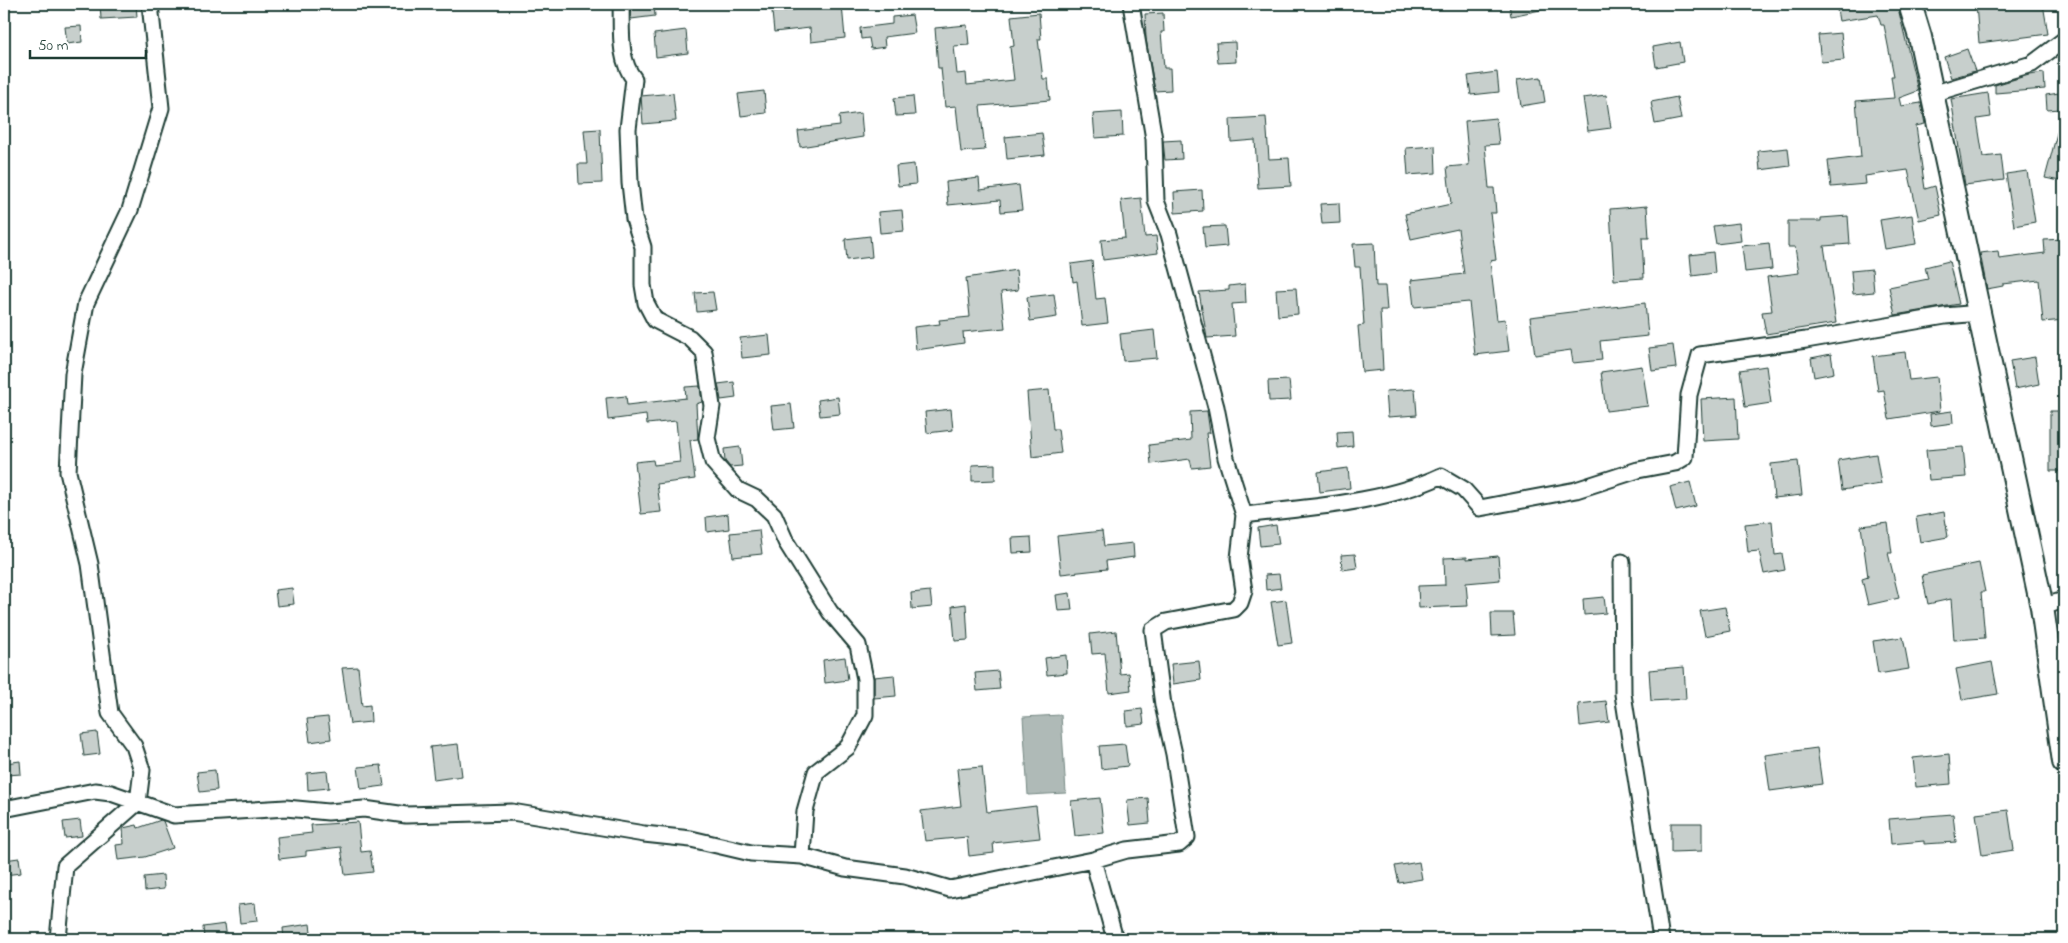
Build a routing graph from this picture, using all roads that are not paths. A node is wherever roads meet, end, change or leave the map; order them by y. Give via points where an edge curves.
1 (150, 4) edge
2 (621, 4) edge
3 (1131, 4) edge
4 (1910, 4) edge
5 (2064, 40) edge
6 (1932, 94) junction
7 (1980, 313) junction
8 (1244, 515) junction
9 (1622, 562) dead end
10 (2064, 600) edge
11 (2042, 607) junction
12 (2060, 701) edge
13 (2064, 762) edge
14 (138, 802) junction
15 (4, 809) edge
16 (802, 856) junction
17 (1093, 860) junction
18 (58, 939) edge
19 (1115, 939) edge
20 (1661, 939) edge

1 - 14 street via 161,108 130,210 86,303 73,374 68,472 90,564 110,713 134,746 142,770
2 - 16 street via 623,51 627,71 634,79 628,129 630,183 634,220 643,247 646,303 655,320 690,338 704,352 712,406 707,438 713,462 738,490 757,499 774,515 786,542 830,612 858,645 860,653 865,679 865,714 848,747 816,772 805,811
3 - 8 street via 1154,139 1156,201 1169,234 1216,407 1226,458
4 - 6 main road
5 - 6 street via 2032,64
6 - 7 main road
7 - 8 street via 1700,355 1689,395 1685,457 1675,463 1638,470 1576,490 1480,508 1463,489 1441,476 1404,491
7 - 11 main road
8 - 17 street via 1239,558 1244,591 1240,603 1234,609 1166,622 1153,630 1187,837 1179,844 1127,850
9 - 20 street via 1623,694
10 - 11 street
11 - 12 main road
12 - 13 main road
14 - 15 street via 95,791
14 - 16 street via 174,815 286,808 328,812 364,809 406,815 512,812 751,852
14 - 18 street via 65,866
16 - 17 street via 845,868 905,876 950,889
17 - 19 street

